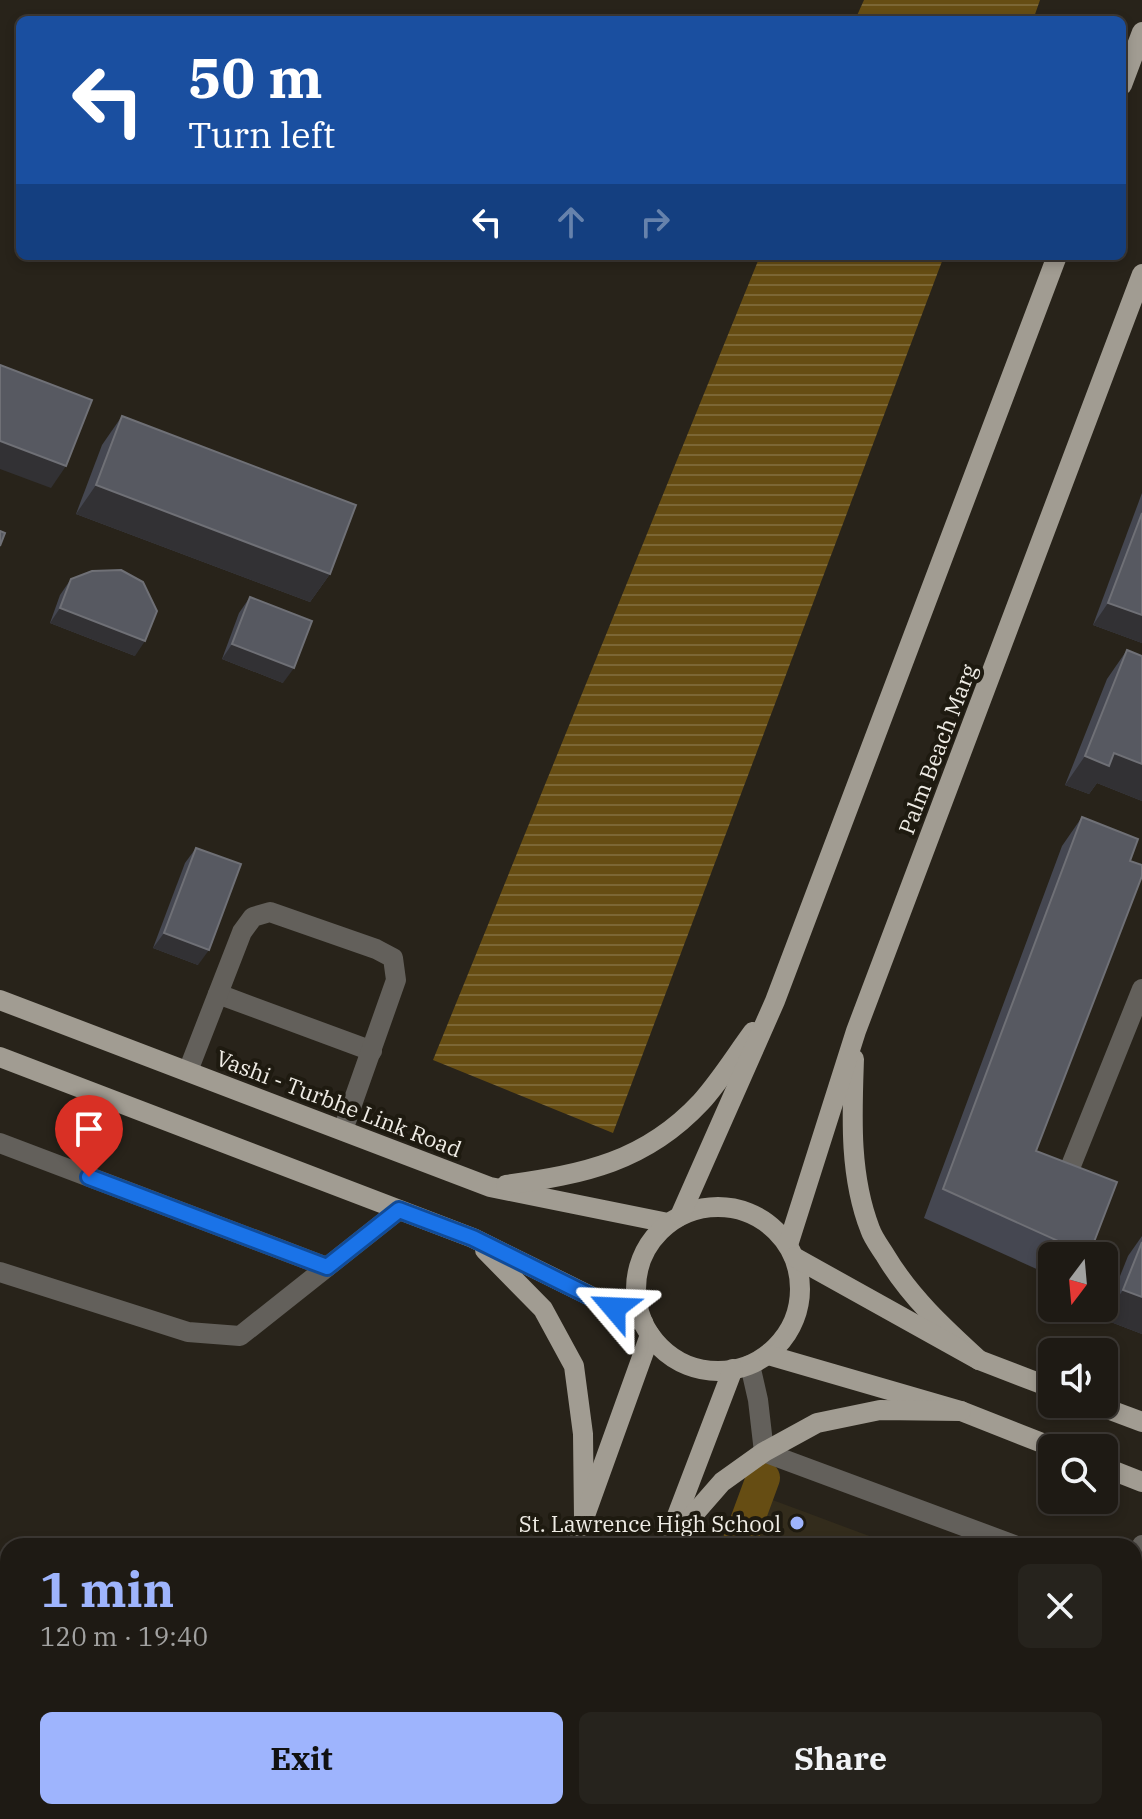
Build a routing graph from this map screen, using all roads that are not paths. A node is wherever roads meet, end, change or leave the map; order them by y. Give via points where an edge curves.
1 (1142, 32) edge
2 (1126, 74) edge
3 (1055, 260) edge
4 (1142, 274) edge
5 (1142, 989) edge
6 (218, 994) junction
7 (0, 1000) edge
8 (775, 1001) junction
9 (856, 1031) junction
10 (372, 1051) junction
11 (0, 1057) edge
12 (188, 1071) junction
13 (343, 1130) junction
14 (0, 1143) edge
15 (1070, 1168) edge
16 (490, 1187) junction
17 (399, 1210) junction
18 (674, 1219) junction
19 (473, 1238) junction
20 (791, 1251) junction
21 (327, 1267) junction
22 (0, 1272) edge
23 (646, 1328) junction
24 (979, 1360) junction
25 (750, 1363) junction
26 (1038, 1383) edge
27 (961, 1411) junction
28 (1118, 1413) edge
29 (1142, 1422) edge
30 (1038, 1441) edge
31 (764, 1452) junction
32 (1118, 1473) edge
33 (1142, 1482) edge
34 (584, 1518) junction
35 (577, 1538) edge
36 (669, 1538) edge
37 (672, 1538) edge
38 (995, 1538) edge

1 - 2 main road
3 - 8 main road
4 - 9 main road, Palm Beach Marg
5 - 15 street
6 - 10 street
6 - 10 street via 242,932 253,917 270,912 376,949 393,958 396,980
6 - 12 street
7 - 12 main road, Vashi - Turbhe Link Road
8 - 16 main road via 702,1102 663,1137 614,1163 560,1178
8 - 18 main road
9 - 20 main road, Palm Beach Marg
9 - 24 main road via 852,1125 858,1185 870,1230 928,1313
10 - 13 street
11 - 17 main road
12 - 13 main road, Vashi - Turbhe Link Road
13 - 16 main road, Vashi - Turbhe Link Road
14 - 21 street
16 - 18 main road, Vashi - Turbhe Link Road
17 - 19 main road
17 - 21 street
18 - 20 main road via 705,1207 733,1208 770,1225
18 - 23 main road via 649,1243 638,1268 636,1295
19 - 23 main road
19 - 34 main road via 543,1309 574,1366 583,1434
20 - 24 main road
20 - 25 main road via 800,1283 798,1310 787,1335
21 - 22 street via 240,1336 188,1332
23 - 25 main road via 671,1356 698,1368 713,1371
23 - 34 main road
24 - 26 main road
25 - 27 main road
25 - 31 street
25 - 36 main road
27 - 30 main road
27 - 31 main road via 880,1410 817,1423
28 - 29 main road
31 - 37 main road via 722,1482
31 - 38 street
32 - 33 main road
34 - 35 main road

